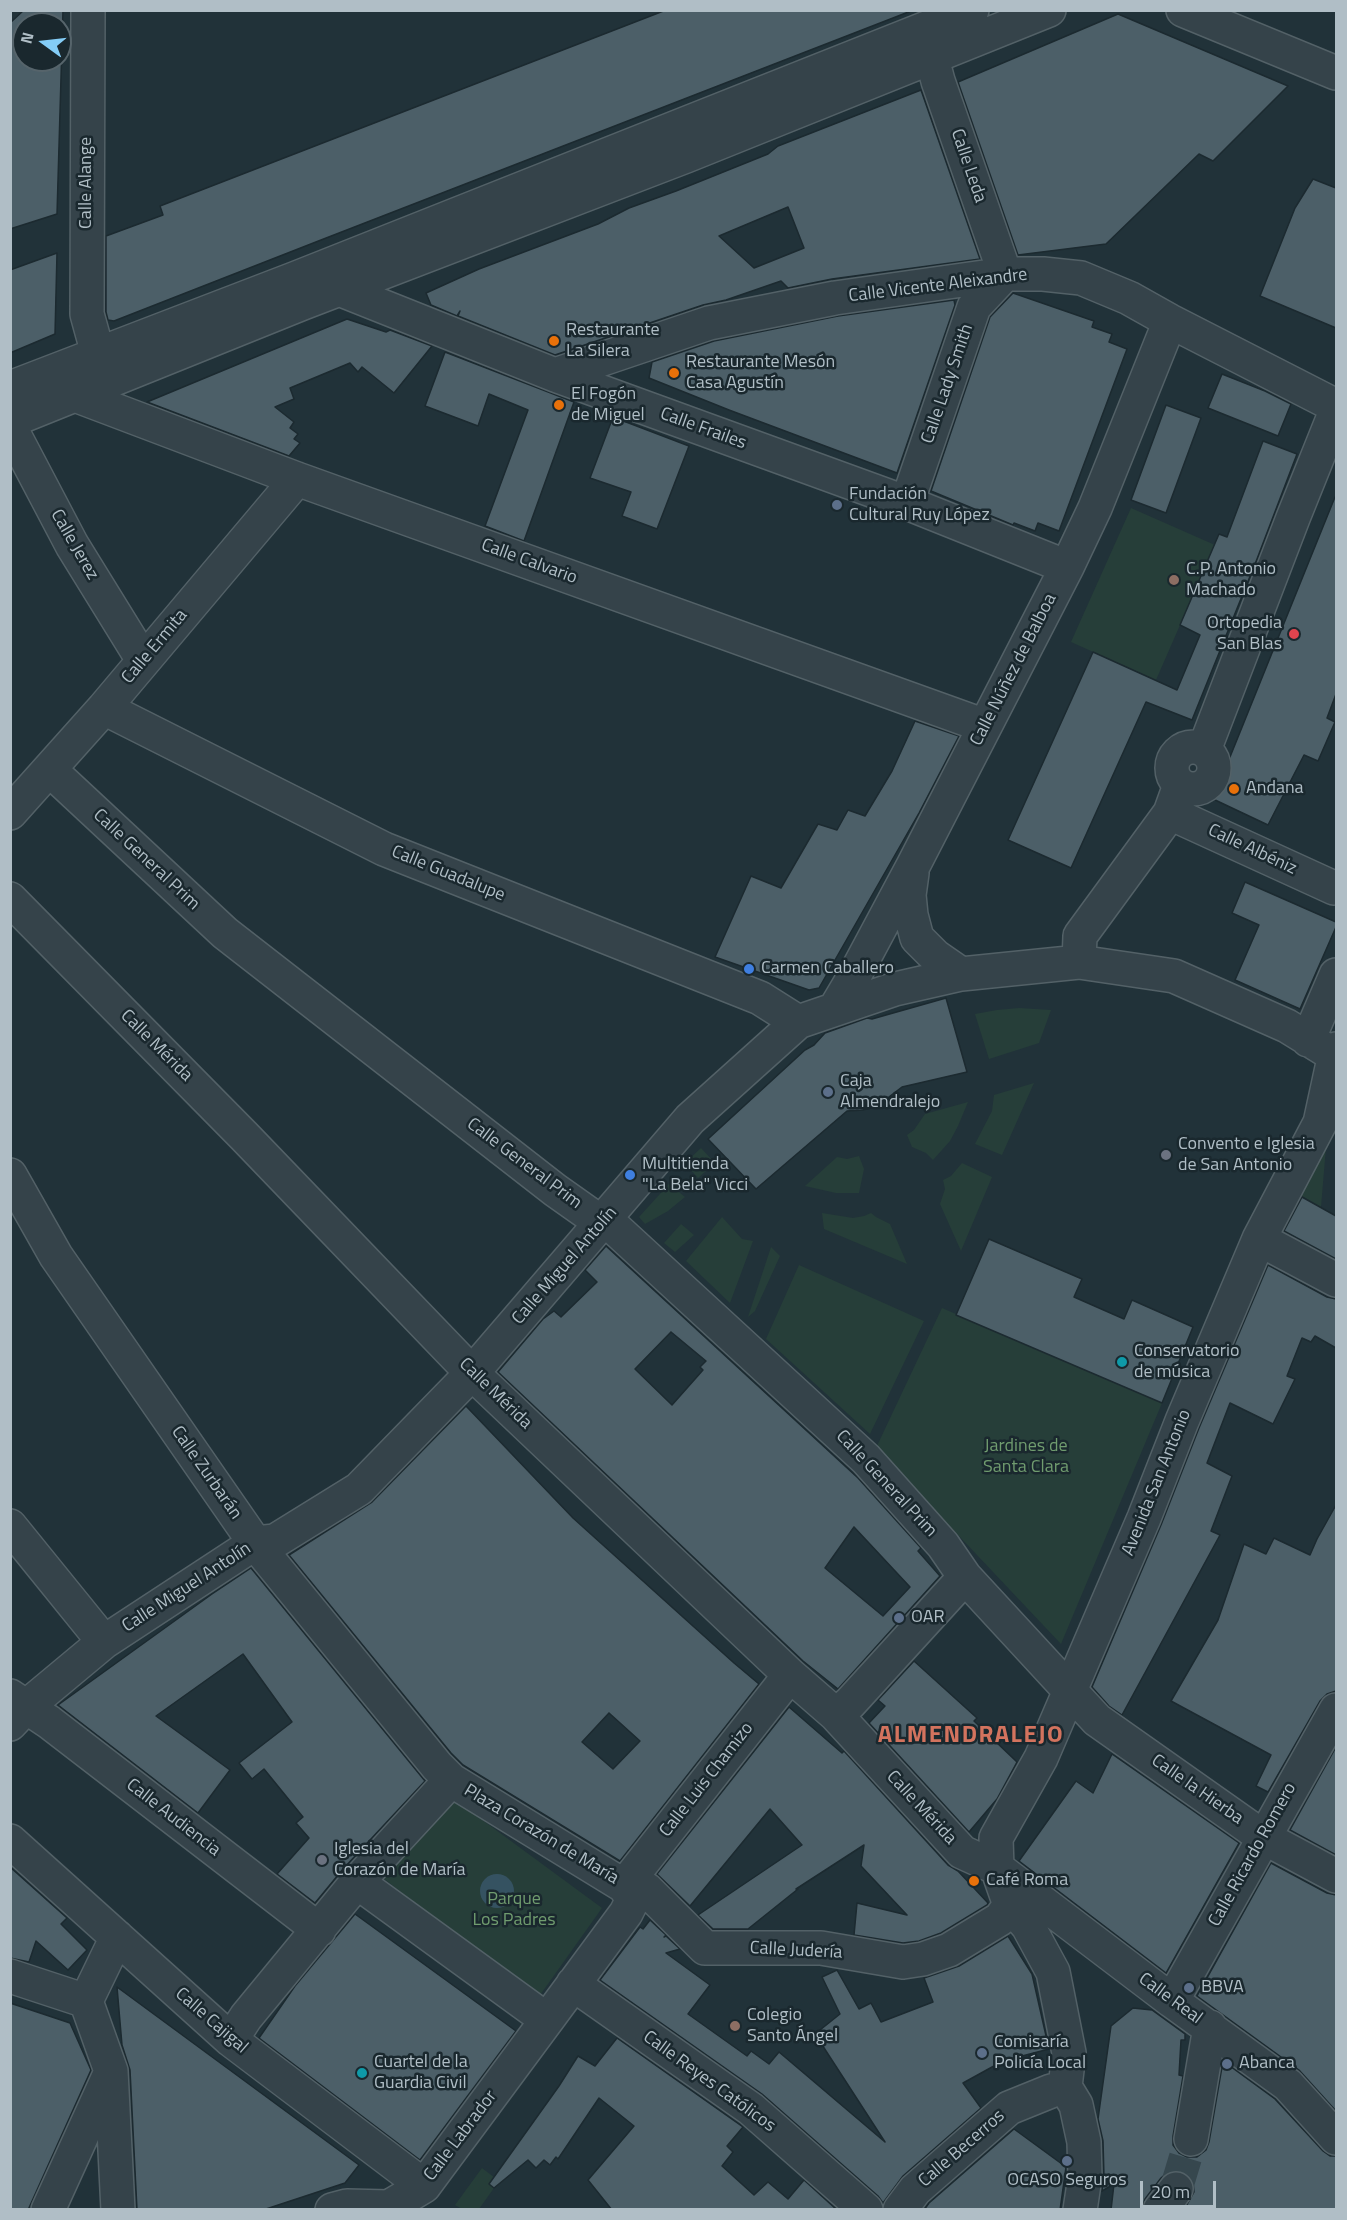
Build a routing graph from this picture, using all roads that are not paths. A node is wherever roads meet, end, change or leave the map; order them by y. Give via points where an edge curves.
1 (88, 10) edge
2 (972, 10) edge
3 (1049, 10) edge
4 (1183, 10) edge
5 (932, 58) junction
6 (1336, 73) edge
7 (1005, 274) junction
8 (339, 289) junction
9 (1170, 321) junction
10 (98, 354) junction
11 (555, 375) junction
12 (10, 388) edge
13 (75, 395) junction
14 (1336, 406) edge
15 (1336, 411) edge
16 (10, 422) edge
17 (10, 427) edge
18 (297, 479) junction
19 (907, 503) junction
20 (1067, 567) junction
21 (143, 660) junction
22 (104, 708) junction
23 (985, 726) junction
24 (50, 770) junction
25 (1175, 799) junction
26 (10, 813) edge
27 (913, 866) junction
28 (1334, 888) dead end
29 (10, 899) edge
30 (1079, 962) junction
31 (961, 974) junction
32 (1336, 975) edge
33 (835, 1009) junction
34 (798, 1022) junction
35 (1326, 1048) edge
36 (1331, 1103) edge
37 (10, 1175) edge
38 (605, 1219) junction
39 (1259, 1239) junction
40 (1336, 1280) edge
41 (472, 1373) junction
42 (10, 1527) edge
43 (255, 1543) junction
44 (965, 1577) junction
45 (104, 1642) junction
46 (790, 1676) junction
47 (1070, 1688) junction
48 (16, 1709) edge
49 (1336, 1710) edge
50 (836, 1715) junction
51 (451, 1780) junction
52 (1263, 1837) junction
53 (10, 1841) edge
54 (996, 1868) junction
55 (1336, 1876) edge
56 (357, 1882) junction
57 (624, 1886) junction
58 (1010, 1905) junction
59 (319, 1930) junction
60 (117, 1937) junction
61 (10, 1976) edge
62 (573, 1984) junction
63 (86, 2001) junction
64 (1172, 2001) junction
65 (547, 2020) junction
66 (1210, 2027) junction
67 (231, 2040) junction
68 (111, 2071) junction
69 (1065, 2087) junction
70 (1336, 2138) edge
71 (1191, 2139) tunnel mouth
72 (387, 2158) junction
73 (424, 2186) junction
74 (340, 2208) edge
75 (390, 2208) edge
76 (48, 2210) edge
77 (118, 2210) edge
78 (866, 2210) edge
79 (900, 2210) edge
80 (1080, 2210) edge

1 - 10 street, Calle Alange via 87,314
2 - 10 street
3 - 5 street
4 - 6 street
5 - 7 street, Calle Leda
5 - 8 street
7 - 9 street, Calle Vicente Aleixandre via 1082,278
7 - 11 street, Calle Vicente Aleixandre via 835,298 708,323
7 - 19 street, Calle Lady Smith via 974,308
8 - 11 street, Calle Frailes
8 - 13 street
9 - 14 street, Calle Vicente Aleixandre
9 - 20 street, Calle Núñez de Balboa via 1095,508
10 - 12 street
11 - 19 street, Calle Frailes
13 - 16 street
13 - 18 street, Calle Calvario
15 - 25 street via 1204,750 1210,755 1214,772 1203,787
17 - 21 street, Calle Jerez via 72,545
18 - 21 street, Calle Ermita
18 - 23 street, Calle Calvario
19 - 20 street, Calle Frailes
20 - 23 street, Calle Núñez de Balboa
21 - 22 street, Calle Ermita
22 - 24 street, Calle Ermita
22 - 34 street, Calle Guadalupe via 384,849 760,998
23 - 27 street, Calle Núñez de Balboa
24 - 26 street, Calle Ermita
24 - 38 street, Calle General Prim via 225,933 555,1190 596,1219
25 - 28 street, Calle Albéniz
25 - 30 street via 1080,936
27 - 31 street via 909,895 917,938
27 - 33 street, Calle Núñez de Balboa
29 - 41 street, Calle Mérida
30 - 31 street, Calle Miguel Antolín
30 - 35 street, Calle Miguel Antolín via 1174,975
31 - 33 street, Calle Miguel Antolín via 895,989
32 - 35 street, Avenida San Antonio
33 - 34 street, Calle Miguel Antolín
34 - 38 street, Calle Miguel Antolín via 690,1119
35 - 36 street, Avenida San Antonio
36 - 39 street, Avenida San Antonio
37 - 43 street, Calle Zurbarán via 56,1256
38 - 41 street, Calle Miguel Antolín
38 - 44 street, Calle General Prim via 866,1459 943,1545
39 - 40 street
39 - 47 street, Avenida San Antonio
41 - 43 street, Calle Miguel Antolín via 359,1489 275,1541
41 - 46 street, Calle Mérida
42 - 45 street
43 - 45 street, Calle Miguel Antolín
43 - 51 street, Calle Zurbarán
44 - 47 street, Calle General Prim
44 - 50 street
45 - 48 street, Calle Miguel Antolín
46 - 50 street, Calle Mérida
46 - 57 street, Calle Luis Chamizo
47 - 52 street, Calle la Hierba via 1097,1720
47 - 54 street, Avenida San Antonio via 1041,1758 996,1838
48 - 59 street, Calle Audiencia via 49,1722
49 - 52 street, Calle Ricardo Romero
50 - 54 street, Calle Mérida via 962,1852
51 - 56 street, Plaza Corazón de María
51 - 57 street, Plaza Corazón de María
52 - 55 street, Calle la Hierba
52 - 64 street, Calle Ricardo Romero
53 - 60 street, Calle Cajigal
54 - 58 street
54 - 64 street, Calle Real
56 - 59 street, Plaza Corazón de María
56 - 65 street
57 - 58 street, Calle Judería via 646,1889 705,1948 821,1948 903,1962 949,1950 1000,1919
57 - 62 street, Plaza Corazón de María via 631,1896 626,1913
58 - 69 street via 1028,1926 1053,1972 1069,2053
59 - 67 street, Plaza Corazón de María
60 - 63 street
60 - 67 street, Calle Cajigal
61 - 63 street
62 - 65 street, Plaza Corazón de María
62 - 78 street, Calle Reyes Católicos via 751,2109
63 - 68 street
64 - 66 street, Calle Real
65 - 73 street, Calle Labrador
66 - 70 street, Calle Real via 1288,2085
66 - 71 street
67 - 72 street, Calle Cajigal
68 - 76 street
68 - 77 street
69 - 79 street, Calle Becerros via 1009,2108 915,2190
69 - 80 street via 1076,2105 1084,2142 1085,2177
72 - 73 street, Calle Cajigal
72 - 74 street, Calle Labrador via 375,2178
73 - 75 street, Calle Labrador
74 - 75 street, Calle Labrador

